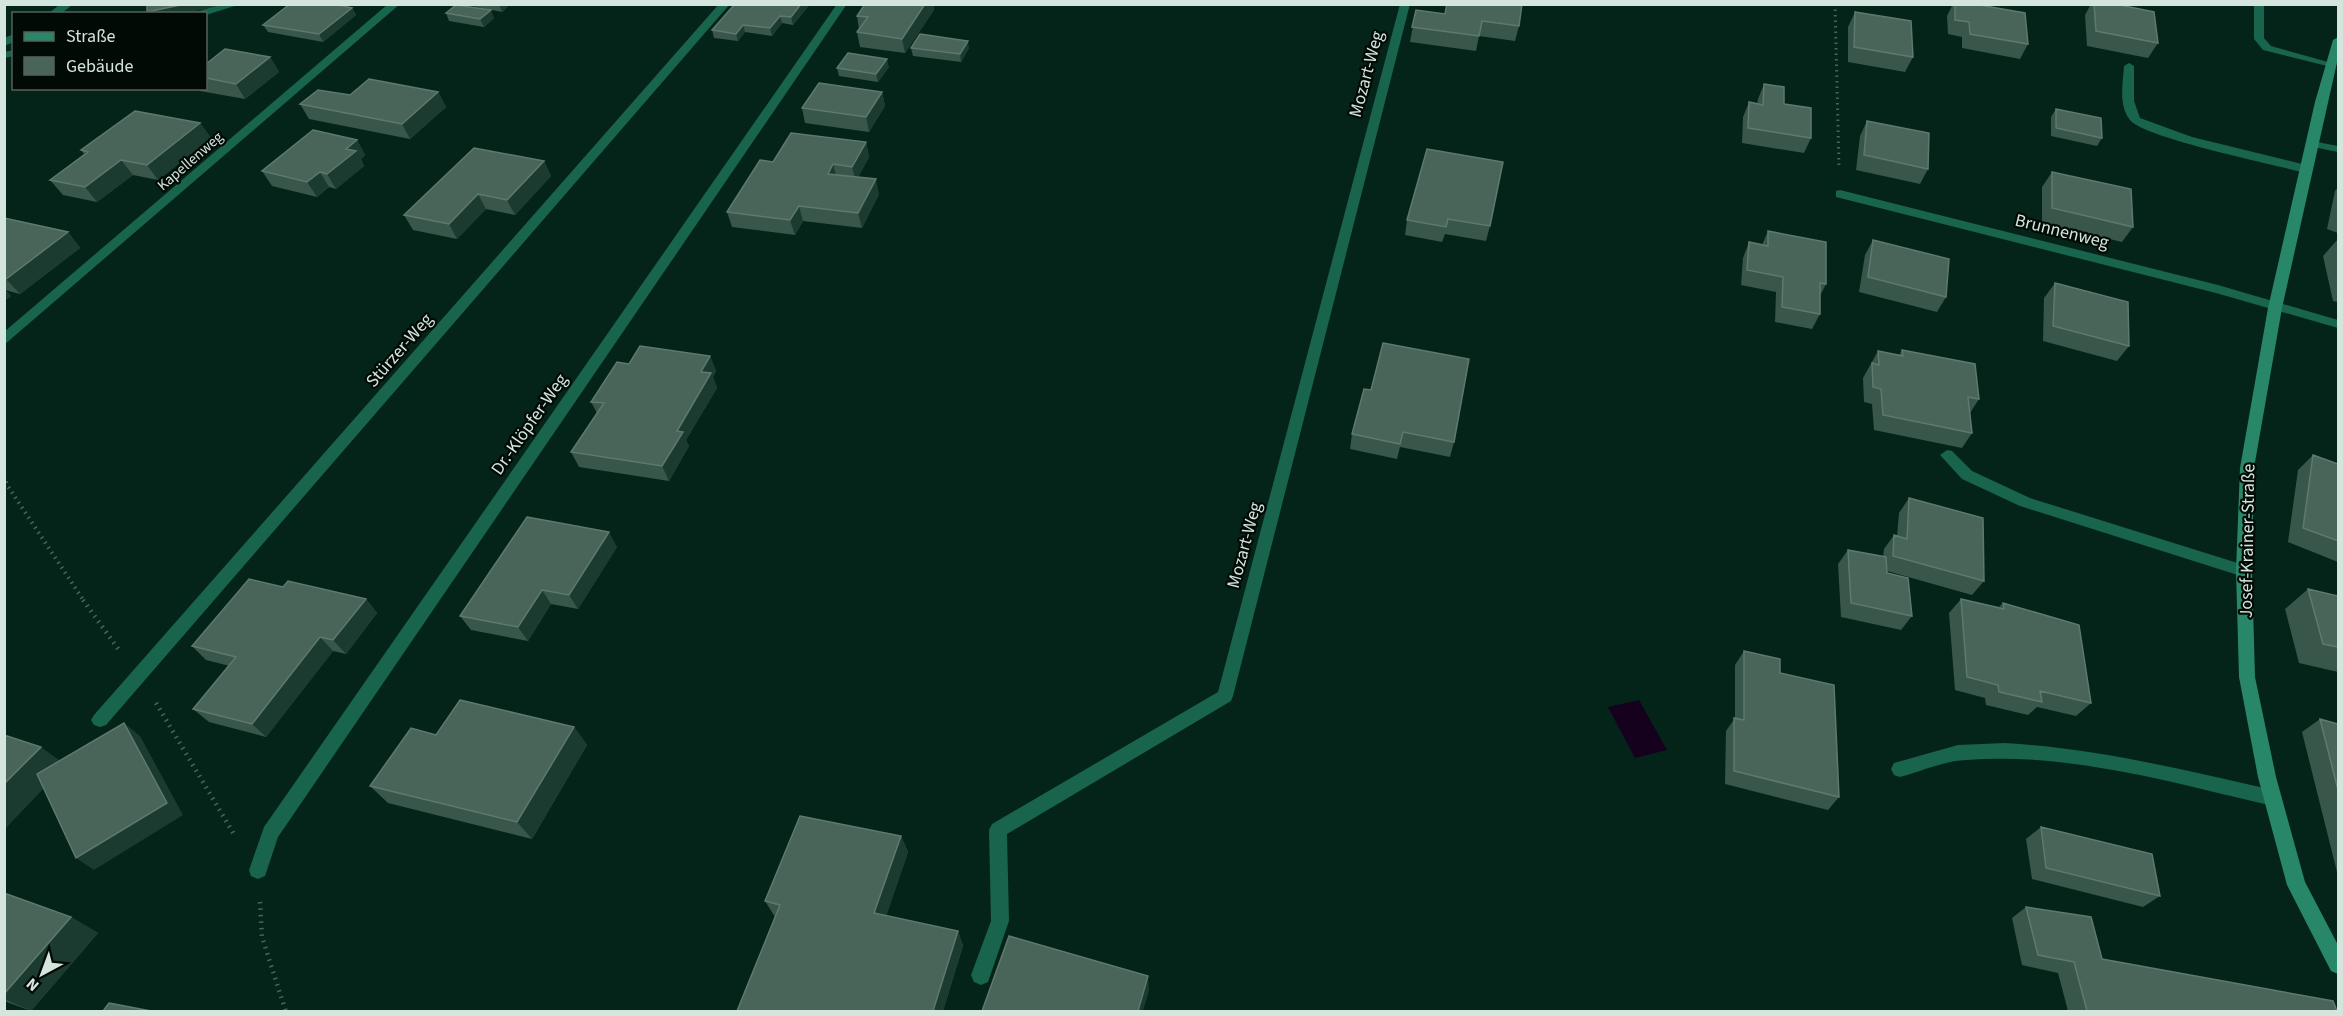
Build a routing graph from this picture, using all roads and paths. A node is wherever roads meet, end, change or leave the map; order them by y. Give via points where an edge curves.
1 (236, 4) edge
2 (395, 4) edge
3 (725, 4) edge
4 (842, 4) edge
5 (1404, 4) edge
6 (1835, 4) edge
7 (2259, 4) edge
8 (203, 12) edge
9 (2338, 40) edge
10 (2129, 66) dead end
11 (2331, 66) junction
12 (2312, 144) junction
13 (2338, 149) edge
14 (2306, 169) junction
15 (1840, 194) joint
16 (2275, 308) junction
17 (2338, 324) edge
18 (4, 340) edge
19 (1947, 455) dead end
20 (4, 476) edge
21 (2244, 571) junction
22 (140, 675) junction
23 (100, 720) dead end
24 (1900, 769) dead end
25 (2273, 798) junction
26 (241, 845) dead end
27 (258, 870) dead end
28 (262, 937) dead end
29 (2338, 964) edge
30 (981, 975) dead end
31 (286, 1011) edge

1 - 8 street
2 - 18 street, Kapellenweg
3 - 22 street, Stürzer-Weg
4 - 27 street, Dr.-Klöpfer-Weg via 270,833
5 - 30 street, Mozart-Weg via 1225,696 998,830 999,921
6 - 15 path
7 - 11 street via 2259,39 2267,48
9 - 11 main road, Josef-Krainer-Straße
10 - 14 street via 2129,110 2137,122
11 - 12 main road, Josef-Krainer-Straße
12 - 13 street
12 - 14 main road, Josef-Krainer-Straße
14 - 16 main road, Josef-Krainer-Straße
15 - 16 street, Brunnenweg via 2218,289
16 - 17 street, Brunnenweg
16 - 21 main road, Josef-Krainer-Straße via 2247,468
19 - 21 street via 1967,475 2025,502
20 - 22 path via 99,624
21 - 25 main road, Josef-Krainer-Straße via 2247,677
22 - 23 street, Stürzer-Weg
22 - 26 path
24 - 25 street via 1964,752 2038,752 2137,768
25 - 29 main road, Josef-Krainer-Straße via 2296,885
28 - 31 path

